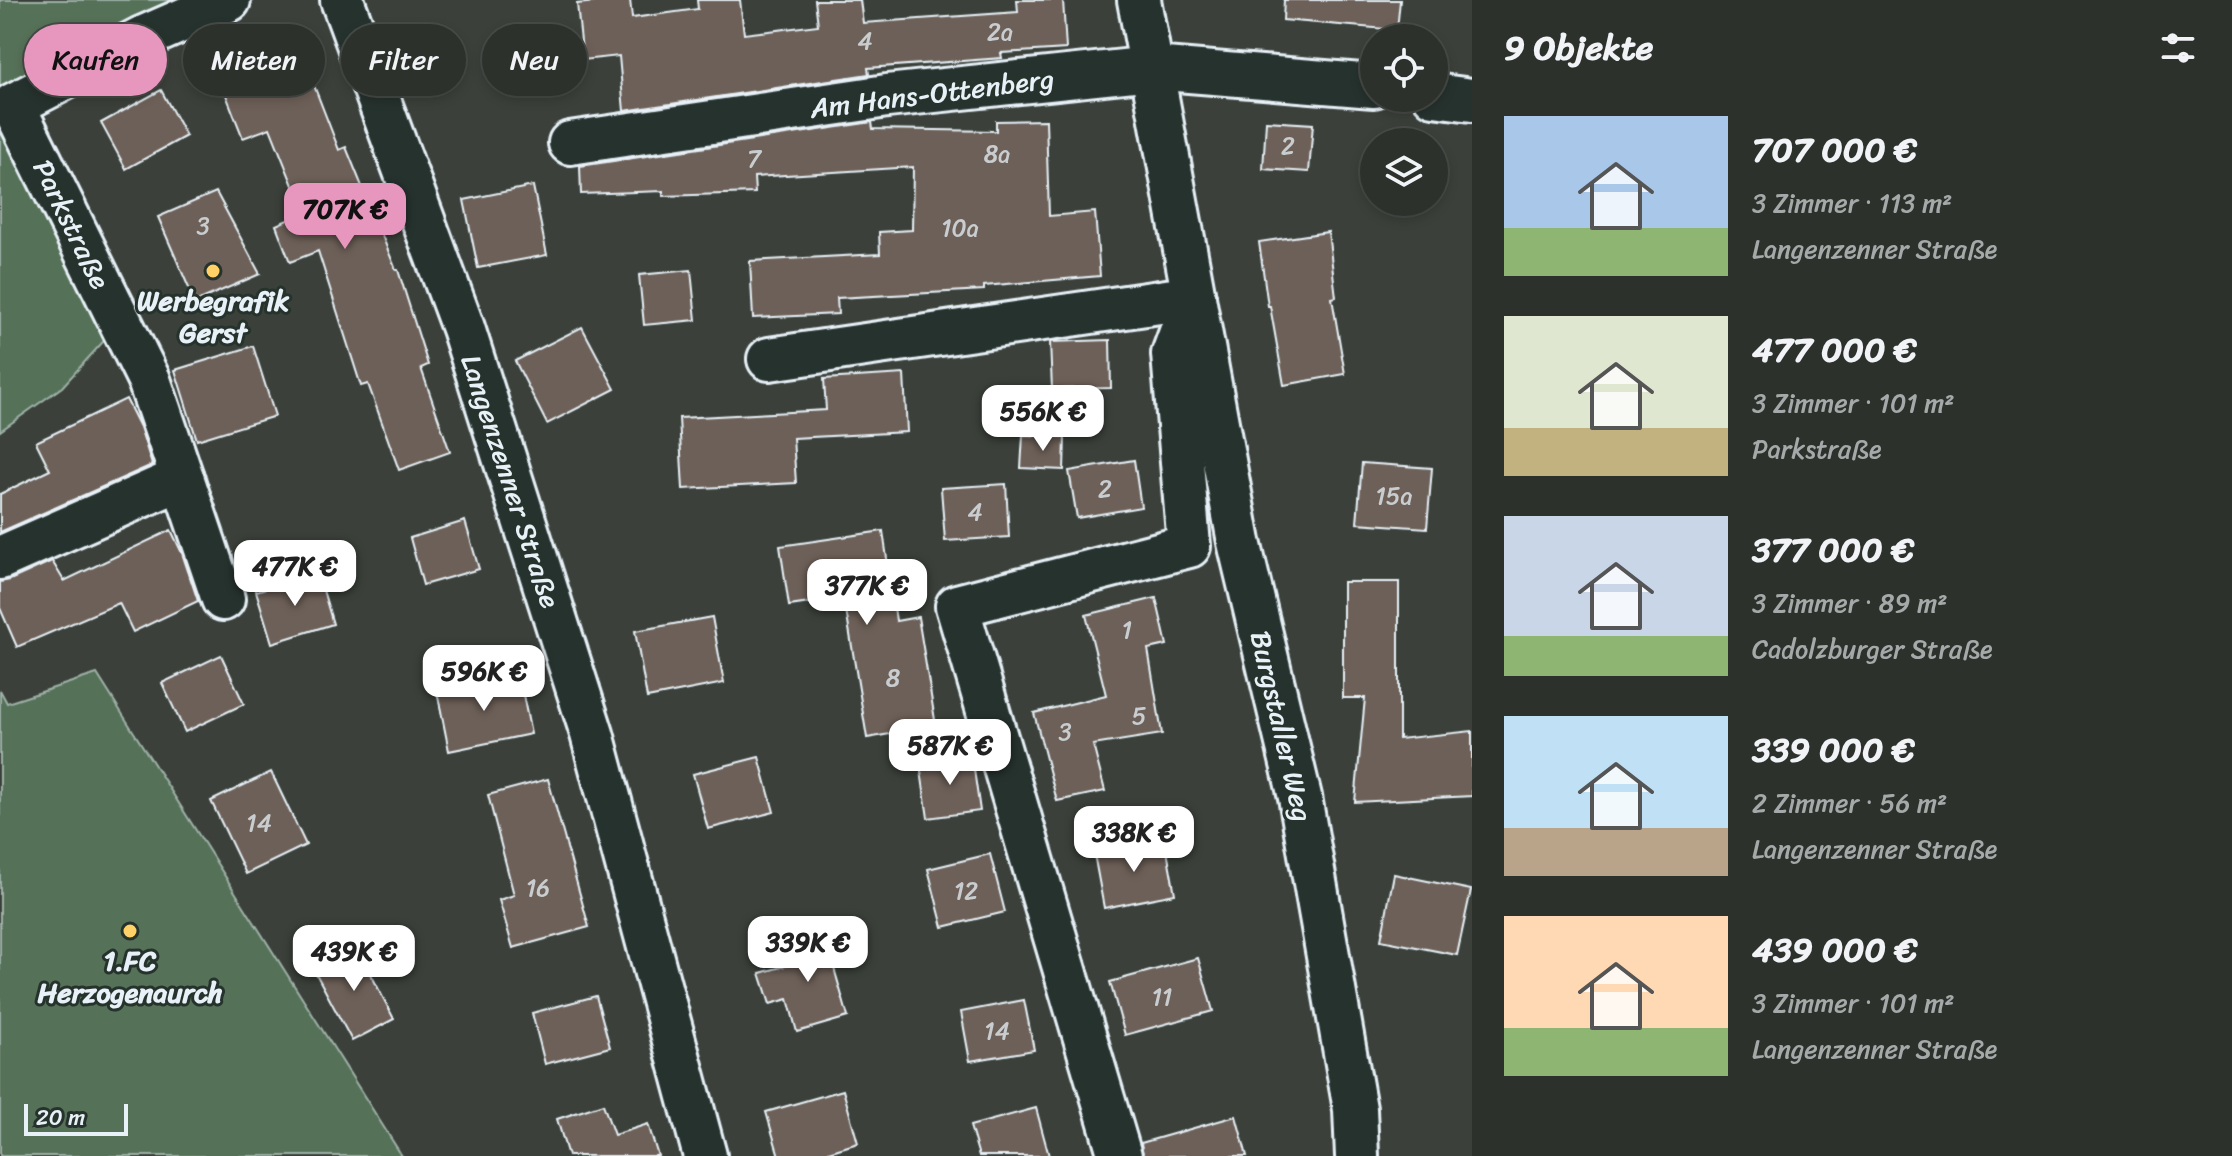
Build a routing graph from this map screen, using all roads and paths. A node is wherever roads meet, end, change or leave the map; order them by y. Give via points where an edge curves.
1 (229, 0) edge
2 (342, 0) edge
3 (1139, 0) edge
4 (1152, 68) junction
5 (1360, 85) edge
6 (1448, 97) edge
7 (1472, 100) edge
8 (570, 143) dead end
9 (1194, 297) junction
10 (769, 359) dead end
11 (182, 478) junction
12 (0, 558) edge
13 (223, 599) dead end
14 (705, 1156) edge
15 (1120, 1156) edge
16 (1357, 1156) edge

1 - 11 street, Parkstraße via 13,105 149,380
2 - 14 street, Langenzenner Straße via 463,328 592,734
3 - 4 street, Burgstaller Weg
4 - 5 street, Am Hans-Ottenberg
4 - 8 street, Am Hans-Ottenberg via 887,96
4 - 9 street, Burgstaller Weg
6 - 7 street
9 - 10 street
9 - 15 street via 1173,354 1189,546 957,606
9 - 16 street, Burgstaller Weg via 1239,542 1300,797 1355,1109
11 - 12 street
11 - 13 street, Parkstraße

